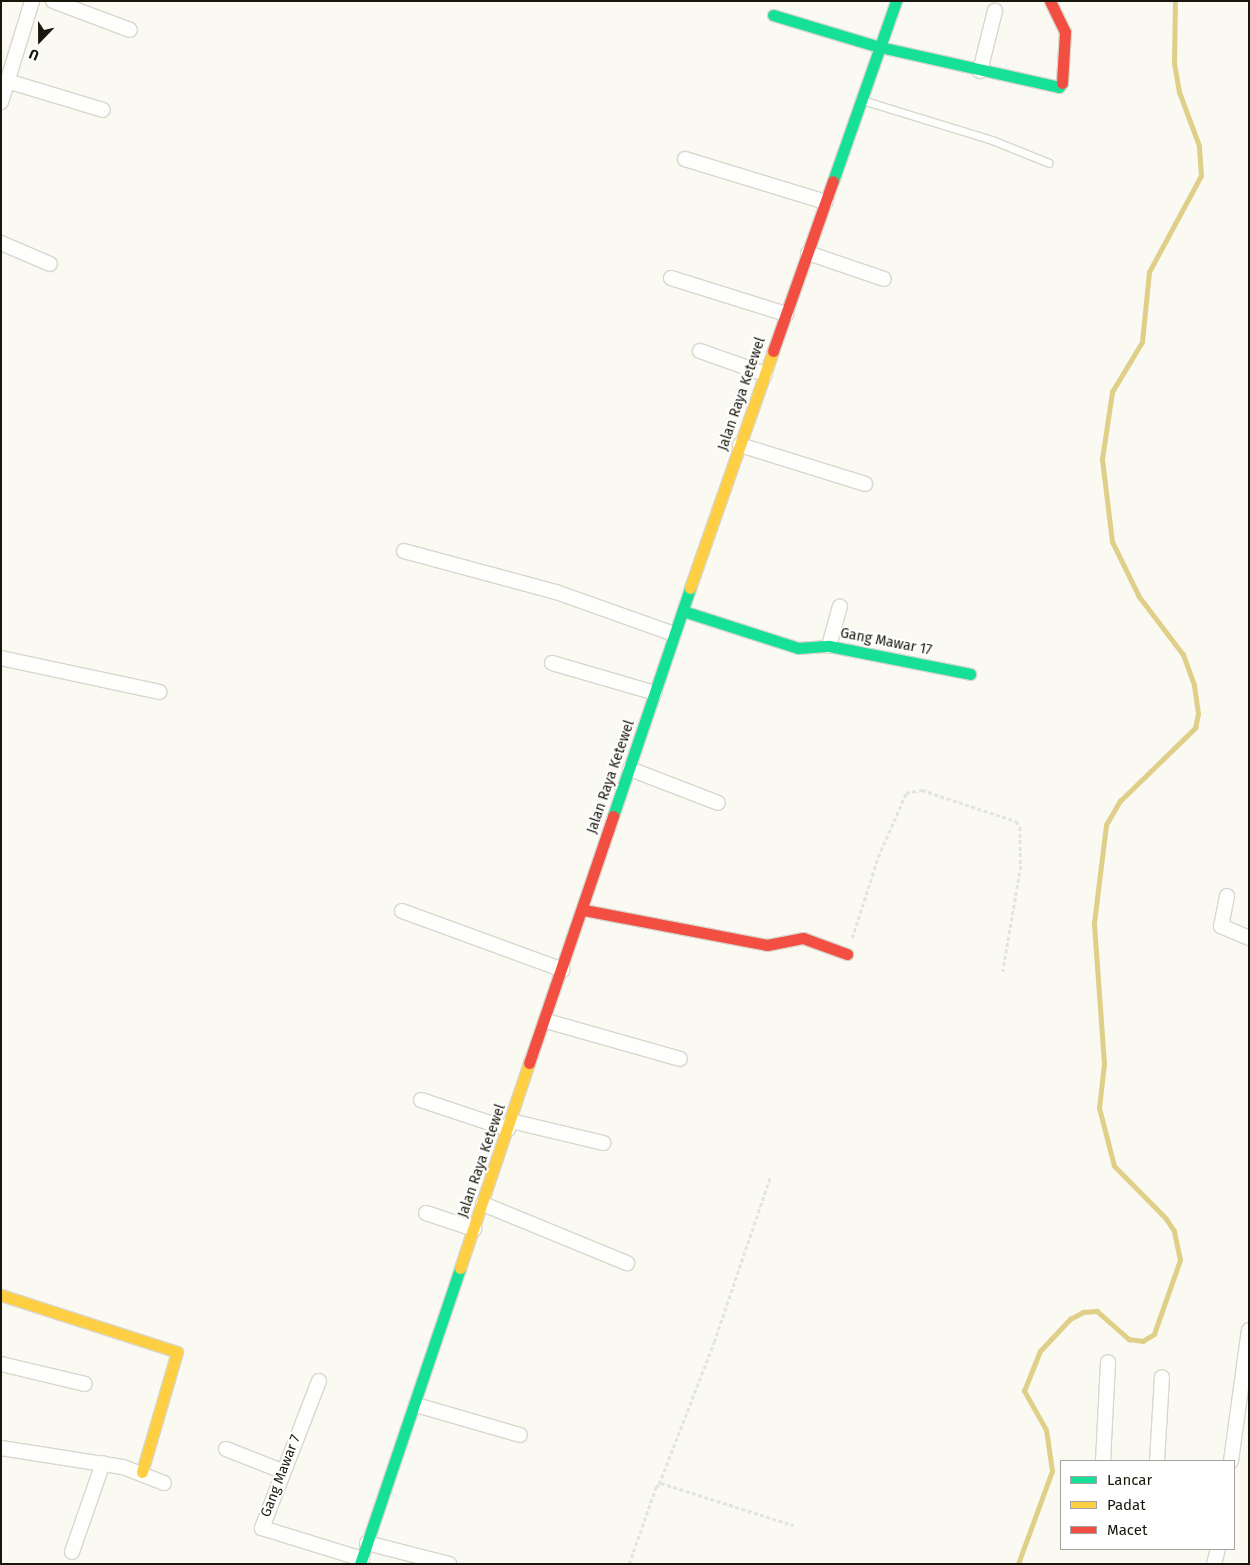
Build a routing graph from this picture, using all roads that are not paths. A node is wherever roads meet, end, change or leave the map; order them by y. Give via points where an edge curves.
1 (32, 1) edge
2 (53, 1) edge
3 (896, 1) edge
4 (1050, 1) edge
5 (995, 11) dead end
6 (773, 16) dead end
7 (130, 30) dead end
8 (880, 48) junction
9 (980, 71) junction
10 (7, 81) junction
11 (862, 100) junction
12 (1, 102) edge
13 (103, 110) dead end
14 (685, 159) dead end
15 (1049, 163) dead end
16 (826, 202) junction
17 (1, 244) edge
18 (808, 253) junction
19 (50, 264) dead end
20 (671, 278) dead end
21 (884, 279) dead end
22 (786, 314) junction
23 (700, 350) dead end
24 (765, 374) junction
25 (740, 446) junction
26 (865, 484) dead end
27 (404, 551) dead end
28 (840, 606) dead end
29 (683, 611) junction
30 (674, 634) junction
31 (829, 646) junction
32 (1, 658) edge
33 (552, 662) dead end
34 (970, 674) dead end
35 (158, 692) dead end
36 (655, 693) junction
37 (630, 769) junction
38 (718, 803) dead end
39 (1227, 896) dead end
40 (584, 910) junction
41 (402, 911) dead end
42 (1249, 938) edge
43 (847, 954) road end
44 (563, 970) junction
45 (546, 1021) junction
46 (680, 1059) dead end
47 (421, 1100) dead end
48 (510, 1125) junction
49 (603, 1143) dead end
50 (483, 1204) junction
51 (426, 1213) dead end
52 (474, 1229) junction
53 (627, 1263) dead end
54 (1, 1295) edge
55 (1249, 1330) edge
56 (1108, 1362) dead end
57 (1, 1364) edge
58 (1162, 1377) dead end
59 (319, 1381) dead end
60 (85, 1384) dead end
61 (416, 1405) junction
62 (520, 1435) dead end
63 (1, 1448) edge
64 (226, 1450) dead end
65 (1103, 1460) edge
66 (1157, 1460) edge
67 (1231, 1460) edge
68 (104, 1463) junction
69 (282, 1471) junction
70 (142, 1472) junction
71 (164, 1483) dead end
72 (367, 1543) junction
73 (1218, 1550) edge
74 (72, 1552) dead end
75 (361, 1561) edge
76 (448, 1564) edge
77 (1214, 1564) edge

1 - 10 street
2 - 7 street
3 - 8 main road, Jalan Raya Ketewel
4 - 9 main road via 1065,32 1065,83 1059,87
5 - 9 street
6 - 8 main road
8 - 9 main road
8 - 11 main road, Jalan Raya Ketewel
10 - 12 street
10 - 13 street
11 - 15 lane
11 - 16 main road, Jalan Raya Ketewel
14 - 16 street
16 - 18 main road, Jalan Raya Ketewel
17 - 19 street
18 - 21 street
18 - 22 main road, Jalan Raya Ketewel
20 - 22 street
22 - 24 main road, Jalan Raya Ketewel
23 - 24 street
24 - 25 main road, Jalan Raya Ketewel
25 - 26 street
25 - 29 main road, Jalan Raya Ketewel
27 - 30 street via 556,592
28 - 31 street
29 - 30 main road, Jalan Raya Ketewel
29 - 31 main road, Gang Mawar 17 via 798,648
30 - 36 main road, Jalan Raya Ketewel
31 - 34 main road, Gang Mawar 17
32 - 35 street
33 - 36 street
36 - 37 main road, Jalan Raya Ketewel
37 - 38 street
37 - 40 main road, Jalan Raya Ketewel
39 - 42 street via 1221,926
40 - 43 main road via 767,945 802,938
40 - 44 main road, Jalan Raya Ketewel
41 - 44 street
44 - 45 main road, Jalan Raya Ketewel
45 - 46 street
45 - 48 main road, Jalan Raya Ketewel
47 - 48 street
48 - 49 street
48 - 50 main road, Jalan Raya Ketewel
50 - 52 main road, Jalan Raya Ketewel
50 - 53 street
51 - 52 street
52 - 61 main road, Jalan Raya Ketewel
54 - 70 main road via 177,1352
55 - 67 street
56 - 65 street
57 - 60 street
58 - 66 street
59 - 69 street, Gang Mawar 7
61 - 62 street
61 - 72 main road, Jalan Raya Ketewel
63 - 68 street
64 - 69 street
68 - 70 street
68 - 74 street
69 - 75 street, Gang Mawar 7 via 264,1531
70 - 71 street
72 - 75 main road, Jalan Raya Ketewel
72 - 76 street
73 - 77 street

